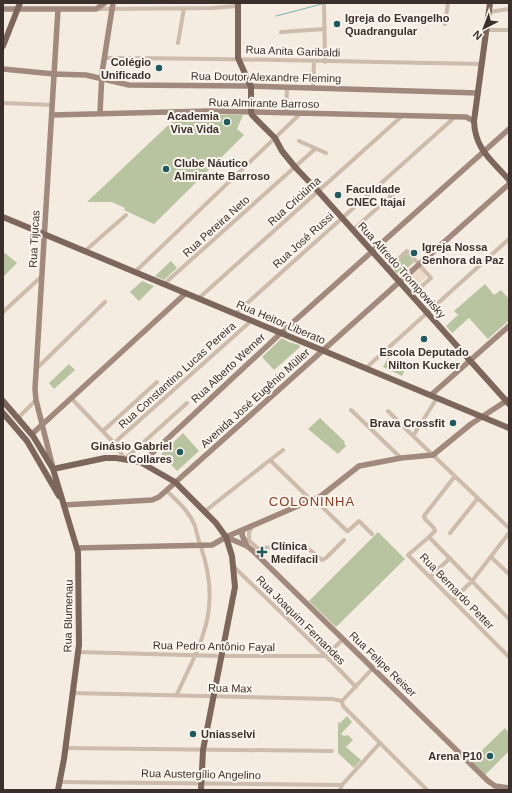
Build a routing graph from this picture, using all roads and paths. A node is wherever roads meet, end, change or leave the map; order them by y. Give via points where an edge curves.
1 (20, 3) edge
2 (105, 3) edge
3 (324, 3) edge
4 (448, 3) edge
5 (490, 3) edge
6 (238, 5) edge
7 (112, 6) edge
8 (184, 8) junction
9 (509, 8) edge
10 (58, 9) junction
11 (96, 9) junction
12 (3, 10) edge
13 (17, 10) junction
14 (488, 12) junction
15 (445, 24) dead end
16 (325, 29) junction
17 (486, 30) junction
18 (509, 30) edge
19 (281, 32) dead end
20 (178, 43) dead end
21 (3, 46) edge
22 (104, 58) junction
23 (238, 58) junction
24 (314, 61) junction
25 (325, 62) junction
26 (482, 64) junction
27 (3, 69) edge
28 (54, 74) junction
29 (102, 79) junction
30 (251, 86) junction
31 (287, 88) junction
32 (313, 88) junction
33 (478, 93) junction
34 (3, 103) edge
35 (52, 105) junction
36 (251, 112) junction
37 (100, 113) junction
38 (286, 113) junction
39 (301, 114) junction
40 (52, 115) junction
41 (402, 116) junction
42 (455, 116) junction
43 (474, 121) junction
44 (509, 129) edge
45 (275, 138) junction
46 (299, 141) dead end
47 (315, 149) junction
48 (326, 152) dead end
49 (484, 152) junction
50 (295, 168) junction
51 (509, 180) edge
52 (509, 184) edge
53 (318, 191) junction
54 (394, 193) dead end
55 (126, 215) dead end
56 (3, 217) edge
57 (342, 217) junction
58 (353, 230) junction
59 (44, 234) junction
60 (509, 239) edge
61 (85, 251) junction
62 (372, 251) junction
63 (418, 264) junction
64 (388, 268) junction
65 (135, 272) junction
66 (42, 276) junction
67 (400, 282) junction
68 (164, 284) junction
69 (186, 293) junction
70 (412, 295) junction
71 (199, 298) junction
72 (105, 302) dead end
73 (3, 312) edge
74 (427, 312) junction
75 (235, 314) junction
76 (251, 321) junction
77 (509, 326) edge
78 (281, 333) junction
79 (322, 351) junction
80 (470, 360) junction
81 (36, 368) junction
82 (366, 368) junction
83 (157, 382) dead end
84 (434, 397) junction
85 (71, 398) junction
86 (36, 400) junction
87 (3, 401) edge
88 (508, 401) edge
89 (187, 403) dead end
90 (351, 410) dead end
91 (388, 411) dead end
92 (3, 413) edge
93 (483, 417) junction
94 (18, 418) junction
95 (42, 425) junction
96 (509, 428) edge
97 (103, 431) junction
98 (32, 434) junction
99 (413, 436) junction
100 (114, 443) junction
101 (283, 450) dead end
102 (433, 455) junction
103 (401, 458) junction
104 (125, 459) junction
105 (270, 460) junction
106 (140, 462) junction
107 (53, 469) junction
108 (455, 476) junction
109 (175, 482) junction
110 (167, 491) junction
111 (478, 498) junction
112 (313, 500) junction
113 (64, 505) junction
114 (204, 512) junction
115 (254, 526) junction
116 (509, 528) edge
117 (243, 530) junction
118 (450, 533) dead end
119 (509, 533) edge
120 (372, 534) dead end
121 (226, 537) junction
122 (429, 537) junction
123 (344, 540) dead end
124 (200, 546) junction
125 (247, 546) junction
126 (77, 548) junction
127 (255, 549) junction
128 (491, 557) junction
129 (450, 558) junction
130 (233, 566) junction
131 (509, 574) edge
132 (430, 577) junction
133 (472, 581) junction
134 (453, 600) junction
135 (509, 619) edge
136 (343, 639) junction
137 (78, 652) junction
138 (195, 656) junction
139 (221, 656) junction
140 (326, 656) junction
141 (509, 658) edge
142 (373, 668) junction
143 (356, 687) junction
144 (72, 693) junction
145 (176, 696) junction
146 (213, 696) junction
147 (342, 701) junction
148 (380, 743) junction
149 (65, 748) junction
150 (203, 750) junction
151 (332, 751) dead end
152 (60, 782) junction
153 (201, 783) junction
154 (342, 785) junction
155 (509, 788) edge
156 (58, 790) edge
157 (201, 790) edge
158 (340, 790) edge
159 (427, 790) edge

1 - 13 main road
2 - 11 street
3 - 16 street
4 - 15 street
5 - 14 main road
6 - 8 street
6 - 23 main road
7 - 8 street
7 - 11 street
7 - 22 street
8 - 20 street
9 - 14 street
10 - 11 street
10 - 13 street
10 - 28 street, Rua Tijucas
12 - 13 street
13 - 21 main road
14 - 17 main road
16 - 19 street
16 - 25 street
17 - 18 street
17 - 26 main road
22 - 23 street, Rua Anita Garibaldi
22 - 29 street
23 - 24 street, Rua Anita Garibaldi
23 - 30 main road
24 - 25 street, Rua Anita Garibaldi
24 - 32 street
25 - 26 street, Rua Anita Garibaldi
26 - 33 main road
27 - 28 street, Rua Doutor Alexandre Fleming
28 - 29 street, Rua Doutor Alexandre Fleming via 83,75
28 - 35 street, Rua Tijucas
29 - 30 street, Rua Doutor Alexandre Fleming via 129,85
29 - 37 street
30 - 31 street, Rua Doutor Alexandre Fleming
30 - 36 main road
31 - 32 street, Rua Doutor Alexandre Fleming
31 - 38 street
32 - 33 street, Rua Doutor Alexandre Fleming
33 - 43 main road
34 - 35 street
35 - 40 street, Rua Tijucas
36 - 37 street, Rua Almirante Barroso
36 - 38 street, Rua Almirante Barroso
36 - 45 main road, Rua Alfredo Trompowisky
37 - 40 street, Rua Almirante Barroso
38 - 39 street, Rua Almirante Barroso
39 - 41 street, Rua Almirante Barroso
39 - 45 street
40 - 59 street, Rua Tijucas
41 - 42 street, Rua Almirante Barroso
41 - 53 street, Rua Criciúma
42 - 43 street, Rua Almirante Barroso
42 - 57 street, Rua José Russi
43 - 49 main road via 477,142
44 - 49 street, Rua Alberto Werner
45 - 50 main road, Rua Alfredo Trompowisky
45 - 65 street
46 - 47 street
47 - 48 street
47 - 50 street, Rua Pereira Neto
49 - 51 main road
49 - 62 street, Rua Alberto Werner
50 - 53 main road, Rua Alfredo Trompowisky
50 - 68 street, Rua Pereira Neto
52 - 63 street, Avenida José Eugênio Müller
53 - 57 main road, Rua Alfredo Trompowisky
53 - 71 street, Rua Criciúma
54 - 58 street
55 - 61 street
56 - 59 main road, Rua Heitor Liberato
57 - 58 main road, Rua Alfredo Trompowisky
57 - 75 street, Rua José Russi
58 - 62 main road, Rua Alfredo Trompowisky
59 - 61 main road, Rua Heitor Liberato
59 - 66 street, Rua Tijucas
60 - 74 street
61 - 65 main road, Rua Heitor Liberato
62 - 64 main road, Rua Alfredo Trompowisky
62 - 78 street, Rua Alberto Werner
63 - 64 street via 407,251
63 - 67 street, Avenida José Eugênio Müller
63 - 70 street via 431,278
64 - 67 main road, Rua Alfredo Trompowisky
65 - 68 main road, Rua Heitor Liberato
66 - 73 street
66 - 81 street, Rua Tijucas
67 - 70 main road, Rua Alfredo Trompowisky
67 - 79 street, Avenida José Eugênio Müller
68 - 69 main road, Rua Heitor Liberato
69 - 71 main road, Rua Heitor Liberato
69 - 85 street
70 - 74 main road, Rua Alfredo Trompowisky
71 - 75 main road, Rua Heitor Liberato
72 - 81 street
74 - 80 main road, Rua Alfredo Trompowisky
74 - 82 street
75 - 76 main road, Rua Heitor Liberato
76 - 78 main road, Rua Heitor Liberato
76 - 100 street, Rua Constantino Lucas Pereira
77 - 80 street
78 - 79 main road, Rua Heitor Liberato
78 - 106 street, Rua Alberto Werner
79 - 82 main road, Rua Heitor Liberato
79 - 109 street, Avenida José Eugênio Müller
80 - 84 street
80 - 88 main road, Rua Alfredo Trompowisky
81 - 86 street, Rua Tijucas
82 - 84 main road, Rua Heitor Liberato
83 - 97 street
84 - 93 main road, Rua Heitor Liberato
84 - 99 street
85 - 95 street
85 - 97 street
86 - 94 street
86 - 95 street, Rua Tijucas
87 - 94 main road, Rua Blumenau
88 - 93 street
89 - 104 street
90 - 103 street
91 - 99 street
92 - 113 main road via 27,441
93 - 96 main road, Rua Heitor Liberato
93 - 102 street
94 - 98 main road, Rua Blumenau
95 - 98 street
95 - 107 street, Rua Tijucas
97 - 100 street
98 - 107 main road, Rua Blumenau
99 - 102 street
100 - 104 street
101 - 105 street
102 - 103 street
102 - 108 street
103 - 112 street via 359,466
104 - 106 main road
104 - 107 main road via 105,458
105 - 112 street
105 - 114 street
106 - 109 main road
107 - 113 main road, Rua Blumenau
108 - 111 street
108 - 122 street via 425,514 425,520 435,529
109 - 110 street, Avenida José Eugênio Müller
109 - 114 main road
110 - 113 street via 152,500
110 - 124 street via 190,516
111 - 116 street
111 - 118 street
112 - 115 street
112 - 120 street via 347,531 359,521
113 - 126 main road, Rua Blumenau
114 - 121 main road
115 - 117 street
115 - 127 street via 249,532 249,540
117 - 121 street
117 - 125 street via 242,535
119 - 128 street
121 - 124 street via 212,545
121 - 125 street, Rua Felipe Reiser
121 - 130 main road
122 - 129 street
122 - 132 street, Rua Bernardo Petter via 408,555
123 - 127 street via 324,560 305,546
124 - 126 street
124 - 138 street via 207,571 210,597 207,622
125 - 127 street, Rua Felipe Reiser
126 - 137 main road, Rua Blumenau
127 - 136 street, Rua Felipe Reiser
128 - 131 street
128 - 133 street
129 - 132 street
129 - 133 street
130 - 139 main road via 234,591
130 - 140 street, Rua Joaquim Fernandes
132 - 134 street, Rua Bernardo Petter
133 - 134 street
133 - 135 street
134 - 141 street, Rua Bernardo Petter
136 - 140 street
136 - 142 street, Rua Felipe Reiser
137 - 138 street, Rua Pedro Antônio Fayal
137 - 144 main road, Rua Blumenau
138 - 139 street, Rua Pedro Antônio Fayal
138 - 145 street
139 - 140 street, Rua Pedro Antônio Fayal
139 - 146 main road
140 - 143 street, Rua Joaquim Fernandes
142 - 143 street
142 - 155 street, Rua Felipe Reiser via 488,780 495,786
143 - 147 street
144 - 145 street, Rua Max
144 - 149 main road, Rua Blumenau
145 - 146 street, Rua Max
146 - 147 street, Rua Max
146 - 150 main road
147 - 148 street via 343,706
148 - 154 street
148 - 159 street
149 - 150 street
149 - 152 main road, Rua Blumenau
150 - 151 street
150 - 153 main road
152 - 153 street, Rua Austergílio Angelino
152 - 156 main road, Rua Blumenau
153 - 154 street, Rua Austergílio Angelino
153 - 157 main road
154 - 158 street

